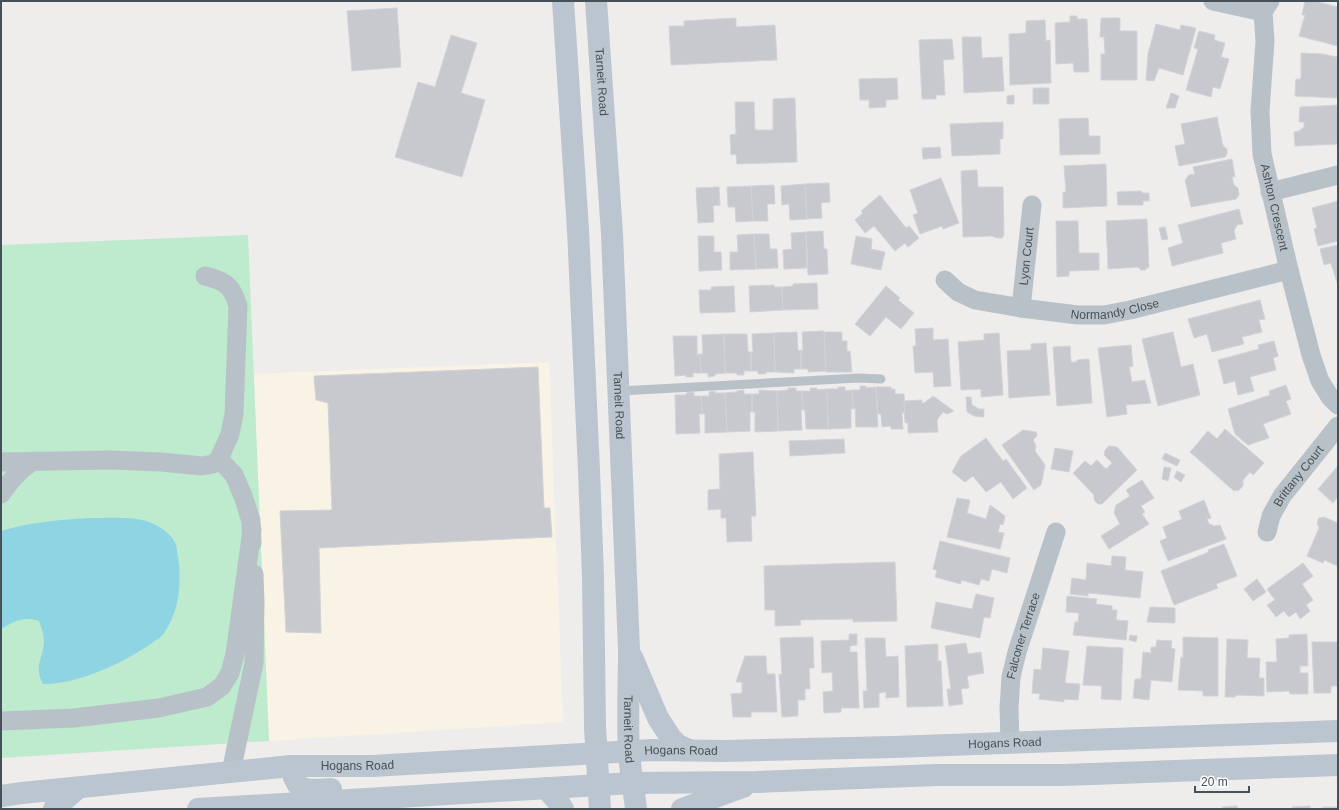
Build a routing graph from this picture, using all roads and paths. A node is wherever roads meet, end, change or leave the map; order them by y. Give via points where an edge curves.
1 (563, 1) edge
2 (596, 1) edge
3 (1213, 1) edge
4 (1266, 7) edge
5 (1338, 175) edge
6 (1270, 192) junction
7 (1032, 205) dead end
8 (1289, 270) junction
9 (205, 276) dead end
10 (945, 280) dead end
11 (1021, 308) junction
12 (881, 379) dead end
13 (619, 391) junction
14 (1338, 405) edge
15 (1338, 426) edge
16 (220, 459) junction
17 (33, 461) junction
18 (1, 462) edge
19 (1, 494) edge
20 (252, 530) junction
21 (1056, 532) dead end
22 (1267, 532) dead end
23 (629, 650) junction
24 (1, 721) edge
25 (1338, 731) edge
26 (1010, 742) junction
27 (689, 750) junction
28 (629, 752) junction
29 (596, 754) junction
30 (1338, 765) edge
31 (291, 766) junction
32 (231, 772) junction
33 (757, 782) junction
34 (632, 783) junction
35 (598, 785) junction
36 (78, 788) junction
37 (546, 788) junction
38 (444, 795) junction
39 (1, 796) edge
40 (54, 809) edge
41 (198, 809) edge
42 (563, 809) edge
43 (600, 809) edge
44 (636, 809) edge
45 (682, 809) edge

1 - 29 street via 578,230 589,462
2 - 13 street, Tarneit Road via 612,234
3 - 4 street
4 - 6 street, Ashton Crescent via 1260,111 1262,154
5 - 6 street
6 - 8 street, Ashton Crescent
7 - 11 street, Lyon Court
8 - 11 street, Normandy Close via 1104,315 1078,315
8 - 14 street, Ashton Crescent via 1320,381 1330,398
9 - 16 street via 228,285 238,306 234,414 230,434
10 - 11 street, Normandy Close via 958,292 975,300
12 - 13 lane via 859,378
13 - 23 street, Tarneit Road
15 - 22 street, Brittany Court via 1282,496 1271,516
16 - 17 street via 213,464 202,466 110,460
16 - 20 street via 234,475
17 - 18 street
17 - 19 street via 21,469
20 - 24 street via 235,654 230,673 217,690 207,697 160,708 74,718
20 - 32 street via 254,663
21 - 26 street, Falconer Terrace via 1011,677
23 - 27 street via 658,718 671,738
23 - 28 street, Tarneit Road
25 - 26 street, Hogans Road
26 - 27 street, Hogans Road
27 - 28 street, Hogans Road
28 - 29 street, Hogans Road
28 - 34 street, Tarneit Road
29 - 31 street, Hogans Road via 372,766
29 - 35 street
30 - 33 street via 1142,773
31 - 32 street, Hogans Road
31 - 38 street via 294,779 299,786 308,790 392,786
32 - 36 street, Hogans Road
33 - 34 street
33 - 45 street
34 - 35 street
34 - 44 street, Tarneit Road
35 - 37 street
35 - 43 street
36 - 39 street, Hogans Road
36 - 40 street
37 - 38 street
37 - 42 street
38 - 41 street

